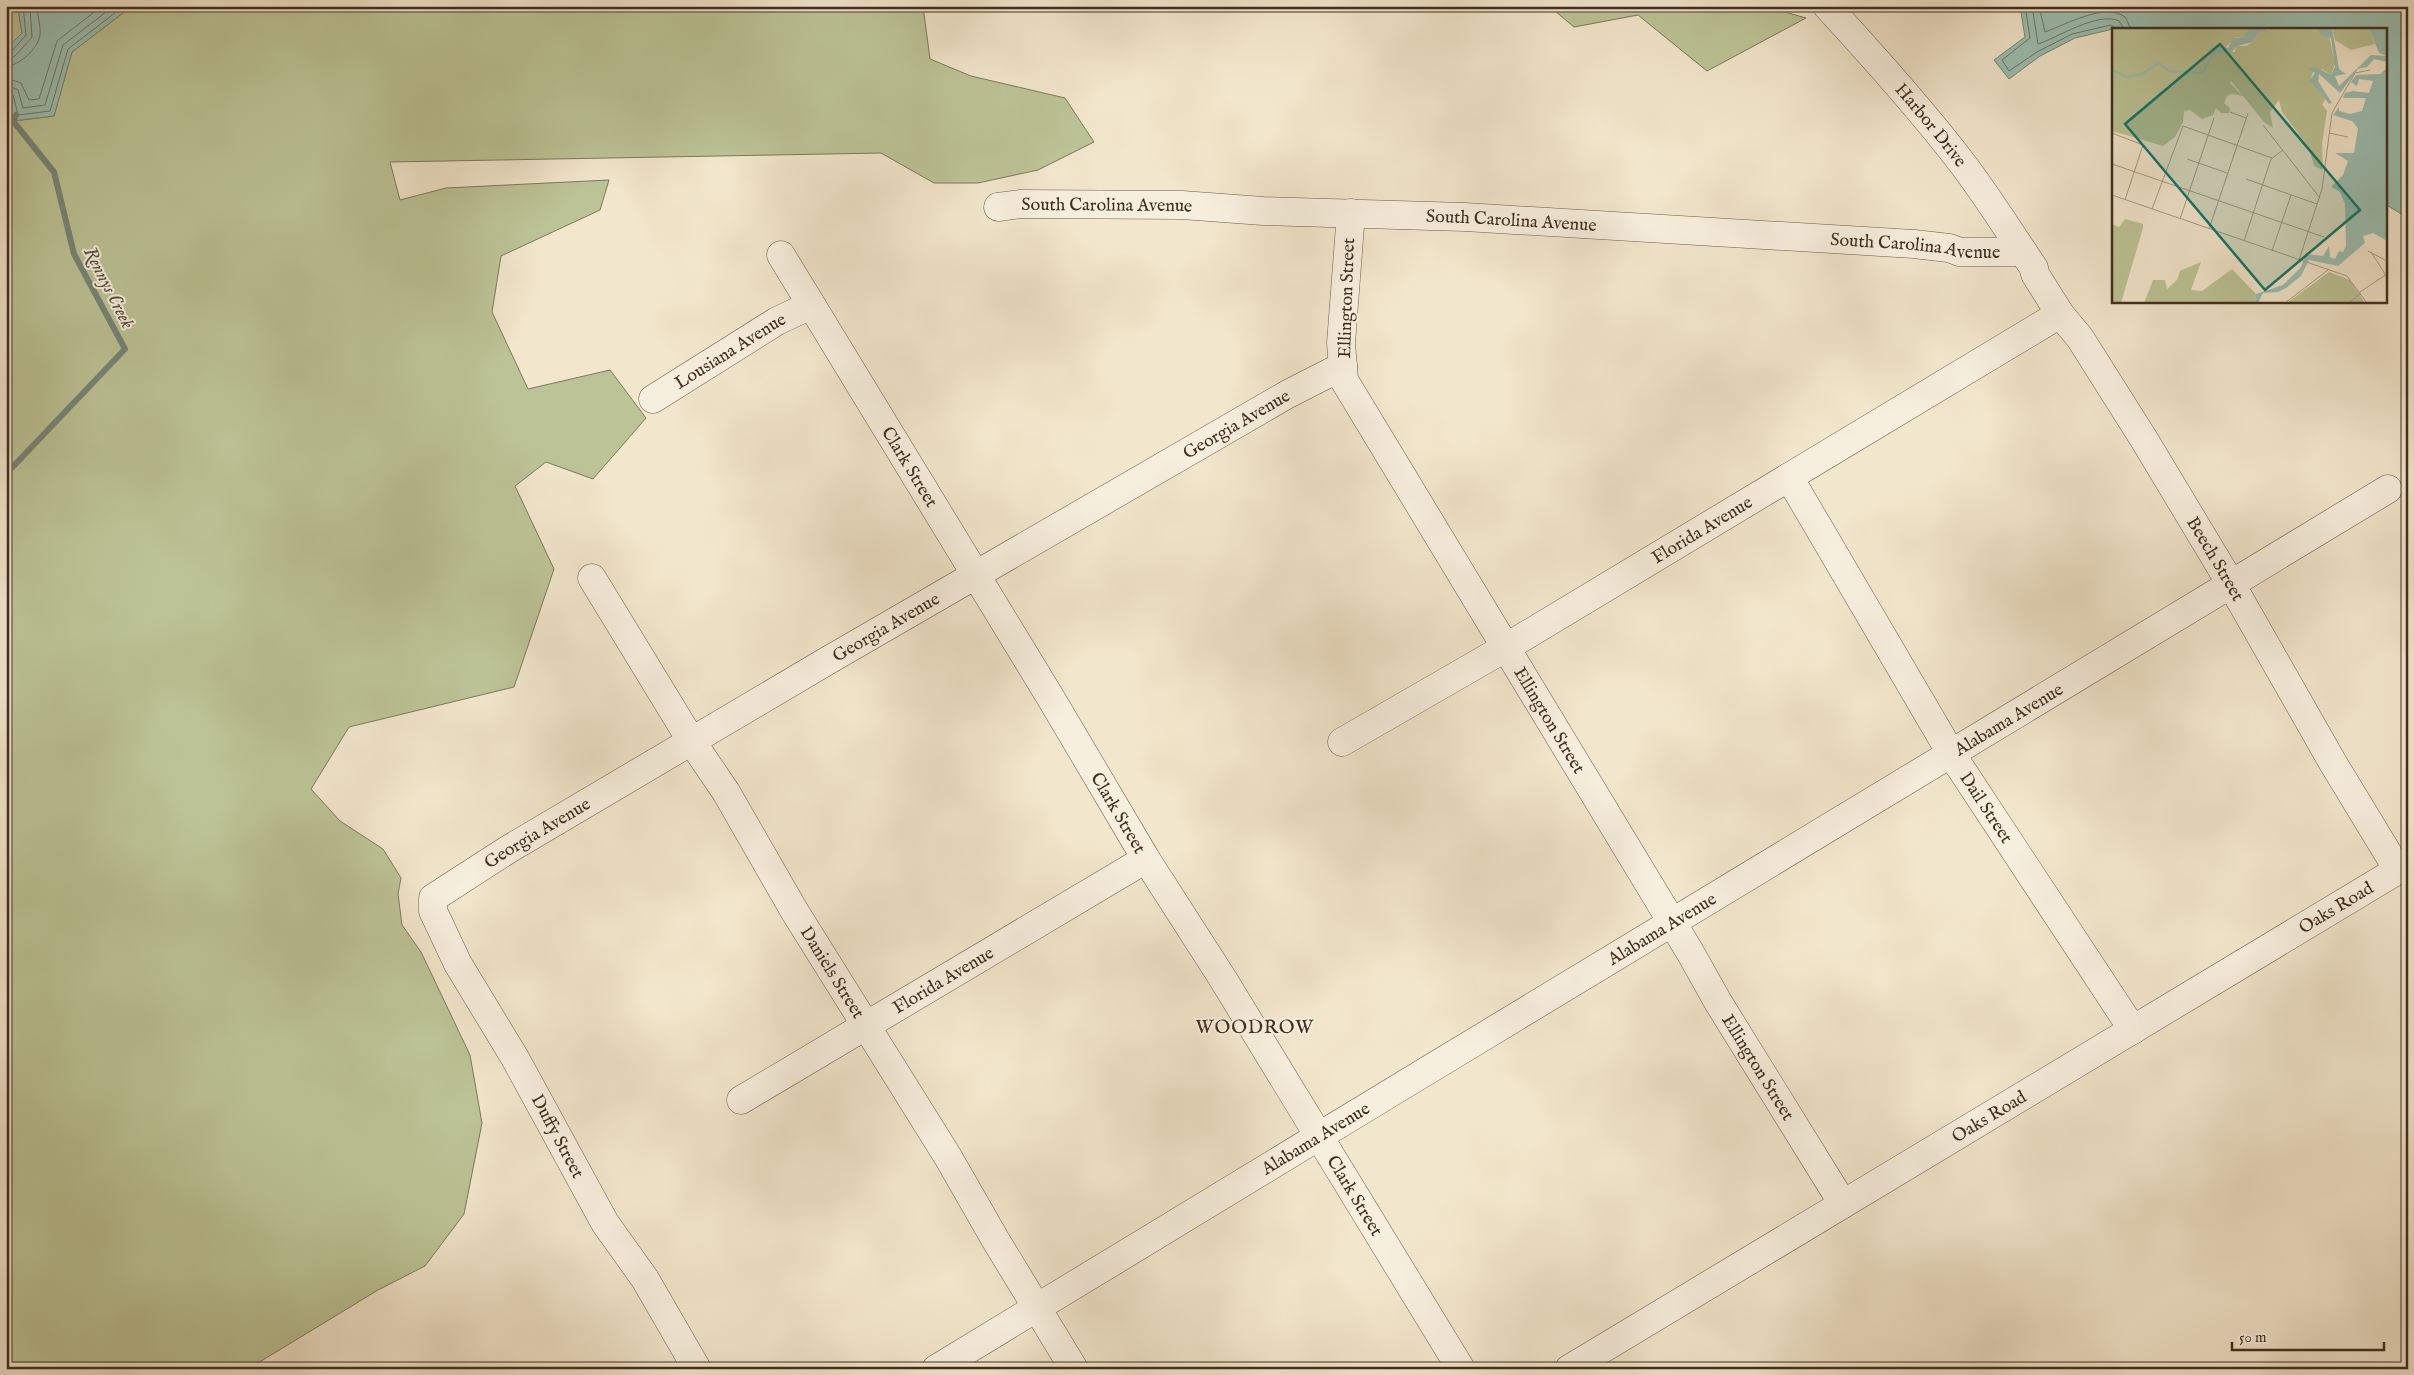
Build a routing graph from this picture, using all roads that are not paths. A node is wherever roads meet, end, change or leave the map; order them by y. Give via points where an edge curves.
1 (1827, 6) edge
2 (998, 207) dead end
3 (1351, 213) junction
4 (2023, 252) junction
5 (781, 255) dead end
6 (811, 305) junction
7 (2060, 314) junction
8 (1343, 366) junction
9 (653, 399) dead end
10 (1789, 477) junction
11 (2388, 489) dead end
12 (975, 576) junction
13 (592, 578) dead end
14 (2231, 584) junction
15 (1505, 648) junction
16 (692, 742) junction
17 (1342, 742) dead end
18 (1952, 755) junction
19 (1146, 859) junction
20 (2403, 867) edge
21 (433, 898) joint
22 (1672, 922) junction
23 (865, 1026) junction
24 (2132, 1030) junction
25 (740, 1100) dead end
26 (1318, 1134) junction
27 (1843, 1204) junction
28 (1037, 1307) junction
29 (697, 1369) edge
30 (936, 1369) edge
31 (1074, 1369) edge
32 (1461, 1369) edge
33 (1569, 1369) edge

1 - 4 street, Harbor Drive via 1962,163
2 - 3 street, South Carolina Avenue via 1022,204 1182,205
3 - 4 street, South Carolina Avenue via 1646,226 1914,244 1972,253
3 - 8 street, Ellington Street via 1341,343
4 - 7 street, Beech Street
5 - 6 street, Clark Street
6 - 9 street, Lousiana Avenue via 777,321
6 - 12 street, Clark Street
7 - 10 street, Florida Avenue
7 - 14 street, Beech Street via 2080,338 2120,401
8 - 12 street, Georgia Avenue via 1288,394
8 - 15 street, Ellington Street via 1344,380
10 - 15 street, Florida Avenue
10 - 18 street, Dail Street
11 - 14 street, Alabama Avenue
12 - 16 street, Georgia Avenue
12 - 19 street, Clark Street
13 - 16 street, Daniels Street
14 - 18 street, Alabama Avenue
14 - 20 street, Beech Street via 2333,763
15 - 17 street, Florida Avenue
15 - 22 street, Ellington Street
16 - 21 street, Georgia Avenue via 508,849
16 - 23 street, Daniels Street via 726,792
18 - 22 street, Alabama Avenue
18 - 24 street, Dail Street
19 - 23 street, Florida Avenue
19 - 26 street, Clark Street
20 - 24 street, Oaks Road
21 - 29 street, Duffy Street via 433,911 458,964 515,1058 605,1223 645,1279
22 - 26 street, Alabama Avenue
22 - 27 street, Ellington Street
23 - 25 street, Florida Avenue
23 - 28 street, Daniels Street
24 - 27 street, Oaks Road
26 - 28 street, Alabama Avenue
26 - 32 street, Clark Street
27 - 33 street, Oaks Road
28 - 30 street, Alabama Avenue
28 - 31 street, Daniels Street

